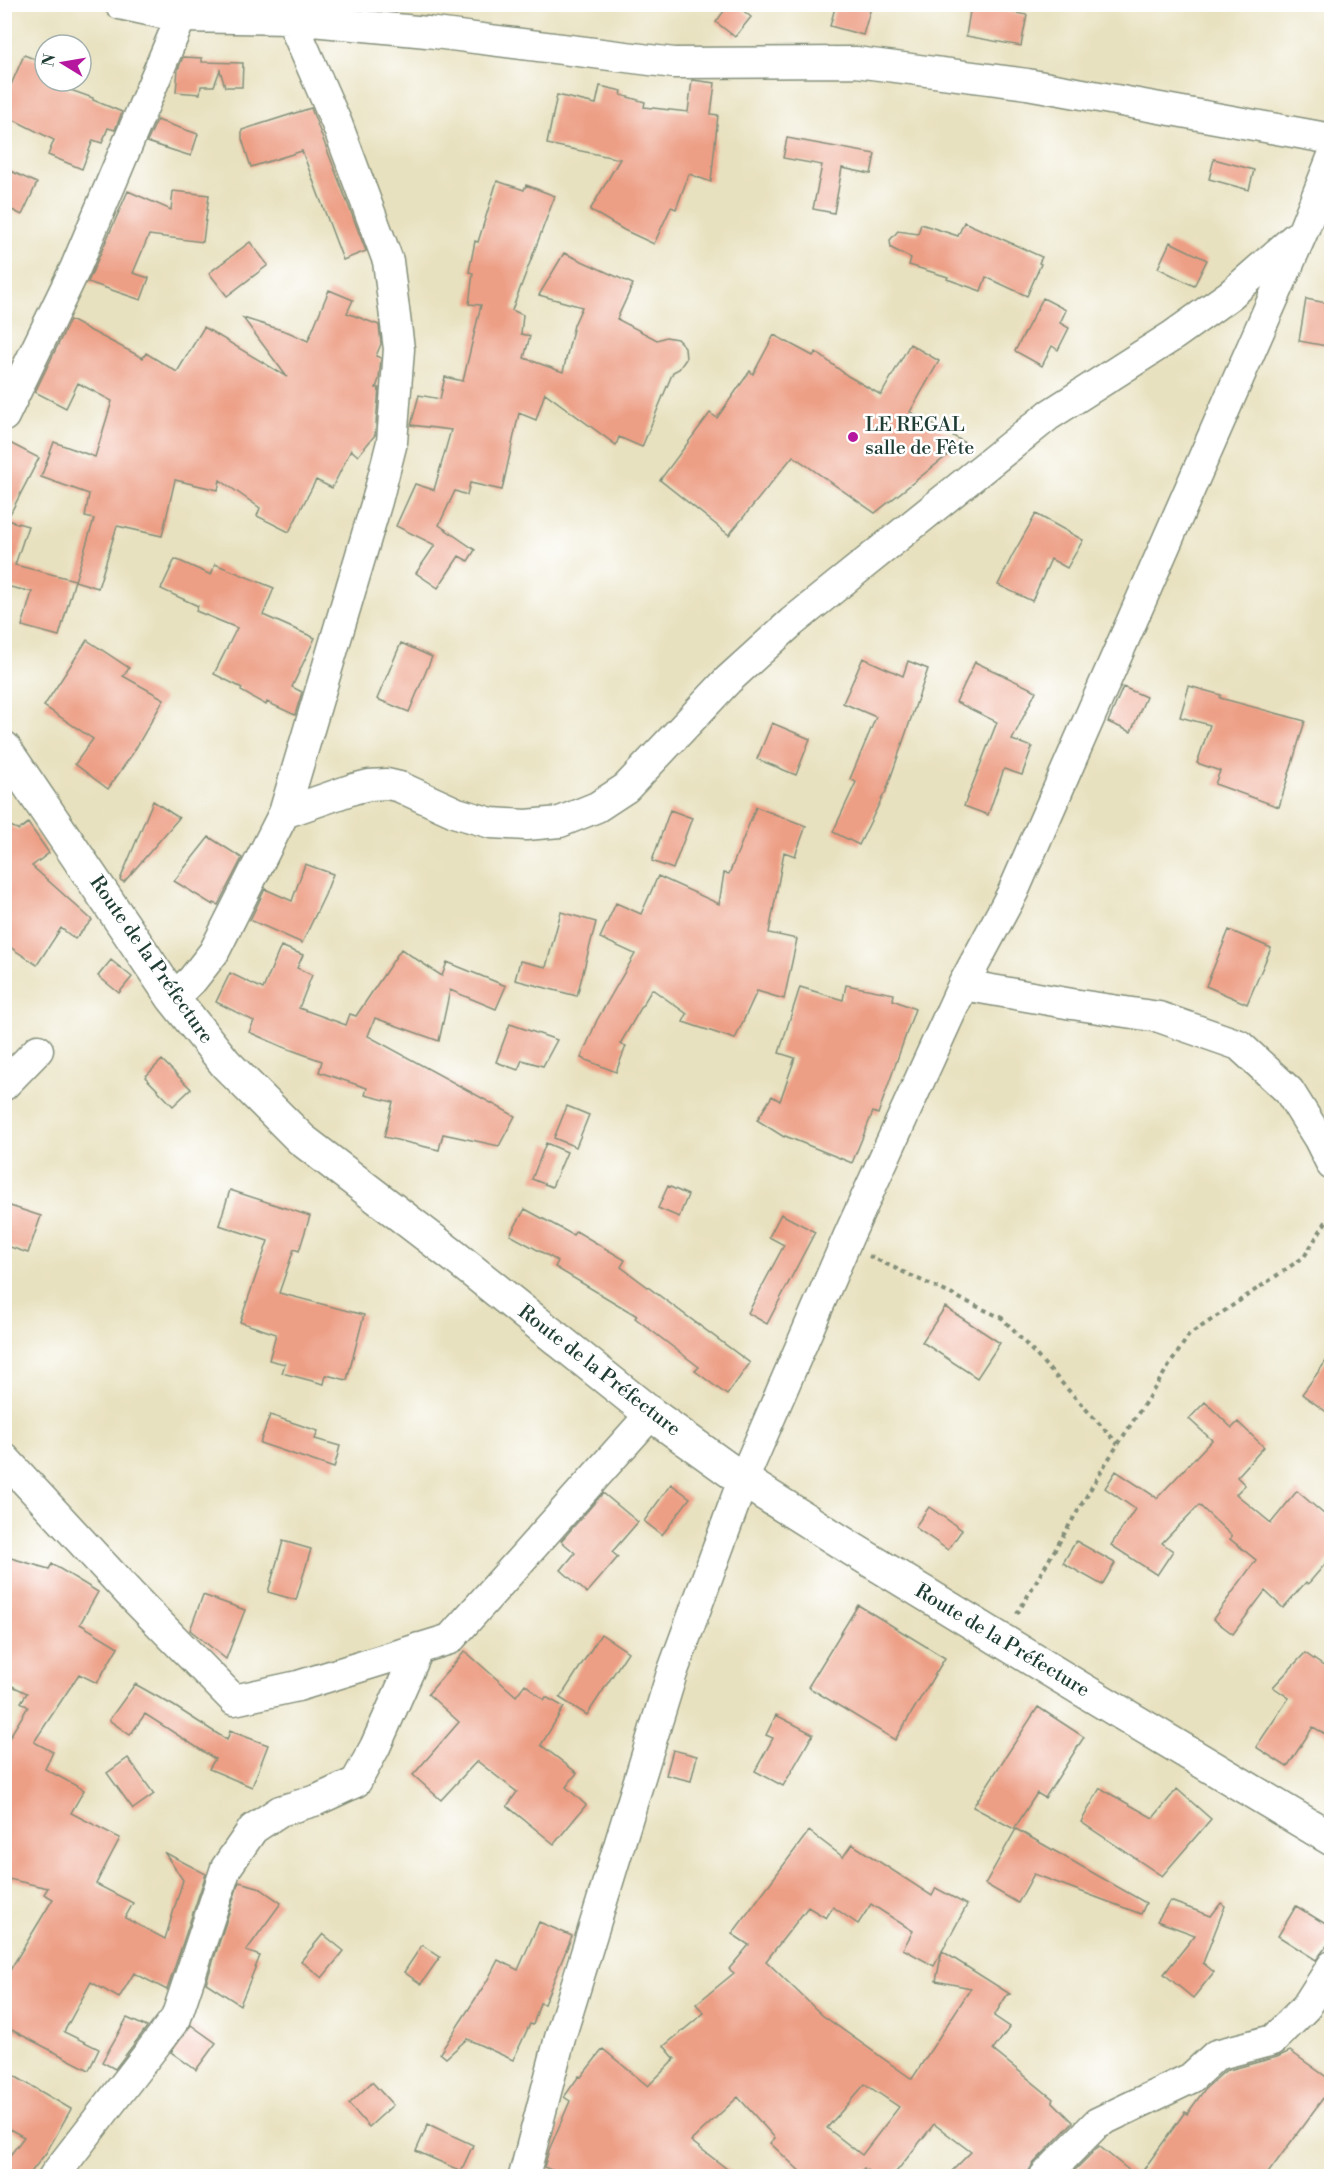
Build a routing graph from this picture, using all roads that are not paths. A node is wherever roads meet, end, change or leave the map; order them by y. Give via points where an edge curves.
1 (120, 4) edge
2 (182, 11) edge
3 (291, 19) junction
4 (1332, 139) edge
5 (1332, 158) edge
6 (1303, 231) junction
7 (4, 416) edge
8 (4, 748) edge
9 (284, 813) junction
10 (963, 985) junction
11 (173, 998) junction
12 (38, 1050) dead end
13 (4, 1084) edge
14 (1332, 1165) edge
15 (651, 1414) junction
16 (4, 1458) edge
17 (743, 1480) junction
18 (419, 1648) junction
19 (1332, 1839) edge
20 (1332, 1966) edge
21 (54, 2176) edge
22 (524, 2176) edge
23 (1045, 2176) edge

1 - 2 street
2 - 3 street
2 - 7 street via 75,269
3 - 4 street via 674,63 856,62 1027,84
3 - 9 street via 337,124 388,261 399,349 392,442
5 - 6 street
6 - 9 street via 1230,295 1049,415 792,622 728,680 627,788 597,807 560,822 491,823 387,784 353,789
6 - 10 street via 1013,892
8 - 11 street, Route de la Préfecture
9 - 11 street via 214,952
10 - 14 street via 1159,1017 1239,1045 1290,1091
10 - 17 street
11 - 15 street, Route de la Préfecture via 226,1064 301,1139
12 - 13 street
15 - 17 street, Route de la Préfecture
15 - 18 street via 450,1639
16 - 18 street via 234,1700 298,1686
17 - 19 street, Route de la Préfecture via 1001,1641
17 - 22 street via 669,1684 560,2038
18 - 21 street via 356,1782 280,1811 253,1829 226,1868 176,2018
20 - 23 street via 1306,2007 1273,2040 1216,2055 1191,2078 1098,2123

